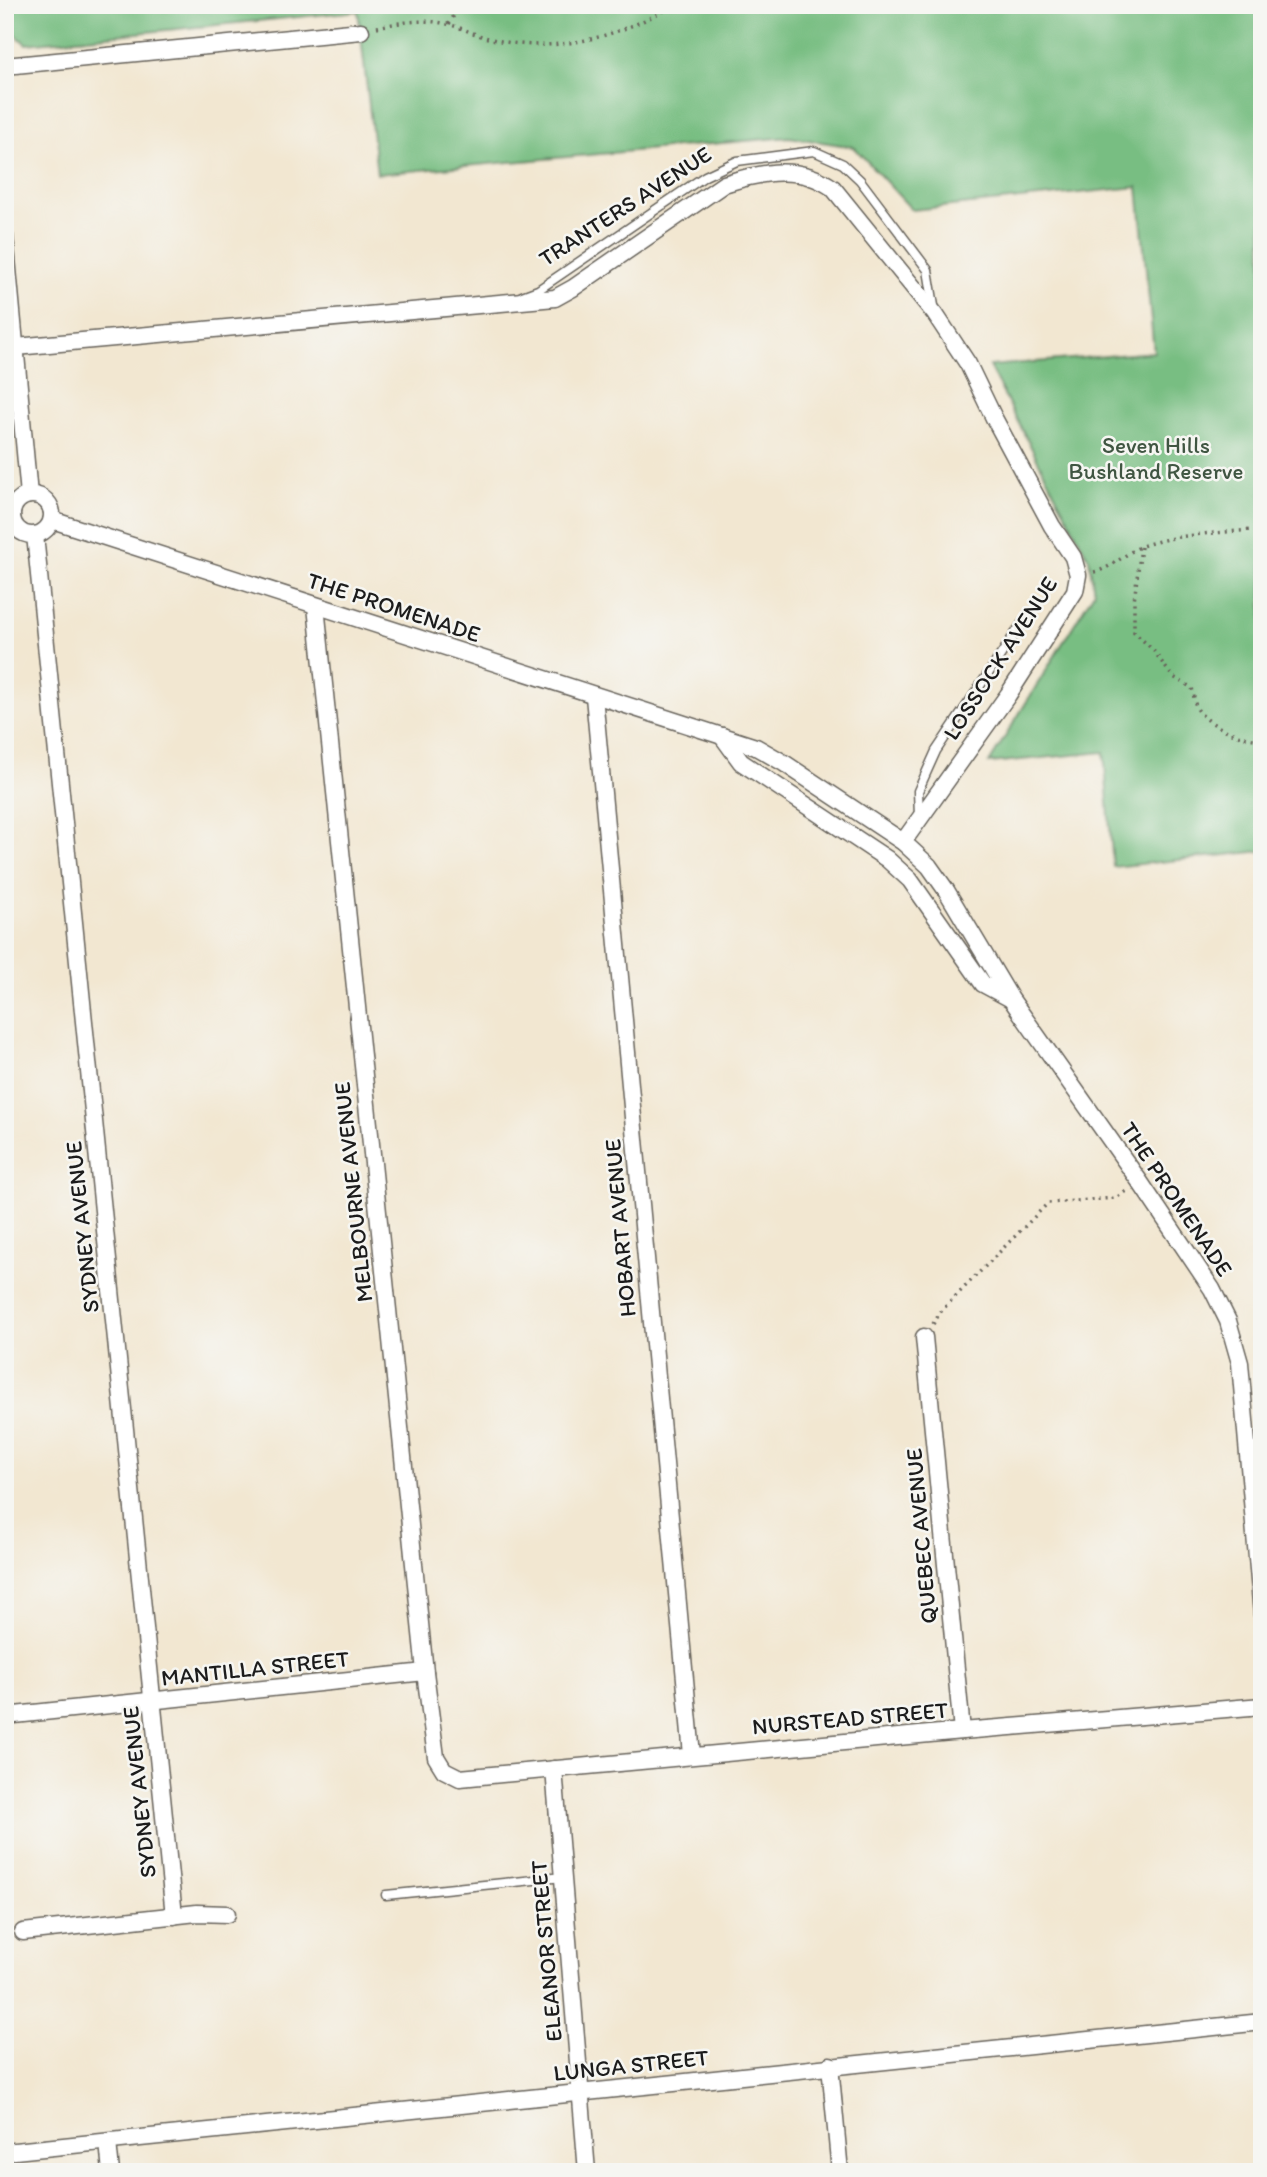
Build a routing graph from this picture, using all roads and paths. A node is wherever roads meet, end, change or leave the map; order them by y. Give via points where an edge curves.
1 (460, 5) edge
2 (674, 5) edge
3 (449, 24) junction
4 (361, 30) joint
5 (5, 66) edge
6 (5, 236) edge
7 (503, 304) junction
8 (935, 314) junction
9 (11, 342) edge
10 (29, 495) junction
11 (9, 513) edge
12 (52, 520) junction
13 (1262, 529) edge
14 (34, 535) junction
15 (1141, 547) junction
16 (1079, 575) junction
17 (316, 606) junction
18 (1030, 613) dead end
19 (594, 696) junction
20 (722, 736) junction
21 (1262, 740) edge
22 (919, 819) junction
23 (903, 842) junction
24 (1011, 999) junction
25 (1140, 1182) junction
26 (924, 1338) joint
27 (1262, 1615) edge
28 (425, 1672) junction
29 (153, 1702) junction
30 (1262, 1706) edge
31 (5, 1716) edge
32 (962, 1731) junction
33 (692, 1755) junction
34 (554, 1769) junction
35 (444, 1770) joint
36 (563, 1877) junction
37 (386, 1895) dead end
38 (227, 1914) dead end
39 (174, 1916) junction
40 (23, 1932) dead end
41 (1262, 2022) edge
42 (830, 2066) junction
43 (580, 2094) junction
44 (108, 2142) junction
45 (5, 2152) edge
46 (111, 2172) edge
47 (587, 2172) edge
48 (840, 2172) edge

1 - 3 path
2 - 3 path via 619,32 584,42 494,39
3 - 4 path via 423,20
4 - 5 street
6 - 9 street
7 - 8 street, TRANTERS AVENUE via 555,298 724,184 752,175 793,172 818,178 833,188
7 - 8 lane, TRANTERS AVENUE via 538,290 705,176 737,161 814,152 843,164 860,180 928,270
7 - 9 street, TRANTERS AVENUE
8 - 16 street, TRANTERS AVENUE via 968,364
9 - 10 street
10 - 11 street
10 - 12 street via 47,501
11 - 14 street via 18,529
12 - 14 street
12 - 17 street, THE PROMENADE
13 - 15 path, LOSSOCK AVENUE via 1196,535
14 - 29 street, SYDNEY AVENUE
15 - 16 path, LOSSOCK AVENUE via 1107,569
15 - 21 path via 1134,632 1172,677 1192,688 1197,709 1221,728
16 - 22 street, LOSSOCK AVENUE via 1075,591 1008,695
17 - 19 street, THE PROMENADE
17 - 28 street, MELBOURNE AVENUE
18 - 22 lane, LOSSOCK AVENUE via 936,751 918,791
19 - 20 street, THE PROMENADE
19 - 33 street, HOBART AVENUE
20 - 23 street, THE PROMENADE via 784,762
20 - 24 street, THE PROMENADE via 741,762 887,859 910,880 983,984
22 - 23 street, LOSSOCK AVENUE
23 - 24 street, THE PROMENADE via 946,890
24 - 25 street, THE PROMENADE
25 - 26 path via 1116,1198 1048,1203 942,1310
25 - 27 street, THE PROMENADE via 1212,1289 1228,1321 1240,1363
26 - 32 street, QUEBEC AVENUE
28 - 29 street, MANTILLA STREET
28 - 35 street, MELBOURNE AVENUE via 436,1756
29 - 31 street, MANTILLA STREET
29 - 39 street, SYDNEY AVENUE
30 - 32 street, NURSTEAD STREET
32 - 33 street, NURSTEAD STREET
33 - 34 street, NURSTEAD STREET
34 - 35 street, NURSTEAD STREET via 460,1778
34 - 36 street, ELEANOR STREET
36 - 37 lane
36 - 43 street, ELEANOR STREET
38 - 39 street
39 - 40 street
41 - 42 street, LUNGA STREET
42 - 43 street, LUNGA STREET
42 - 48 street
43 - 44 street, LUNGA STREET
43 - 47 street, ELEANOR STREET
44 - 45 street, LUNGA STREET
44 - 46 street

